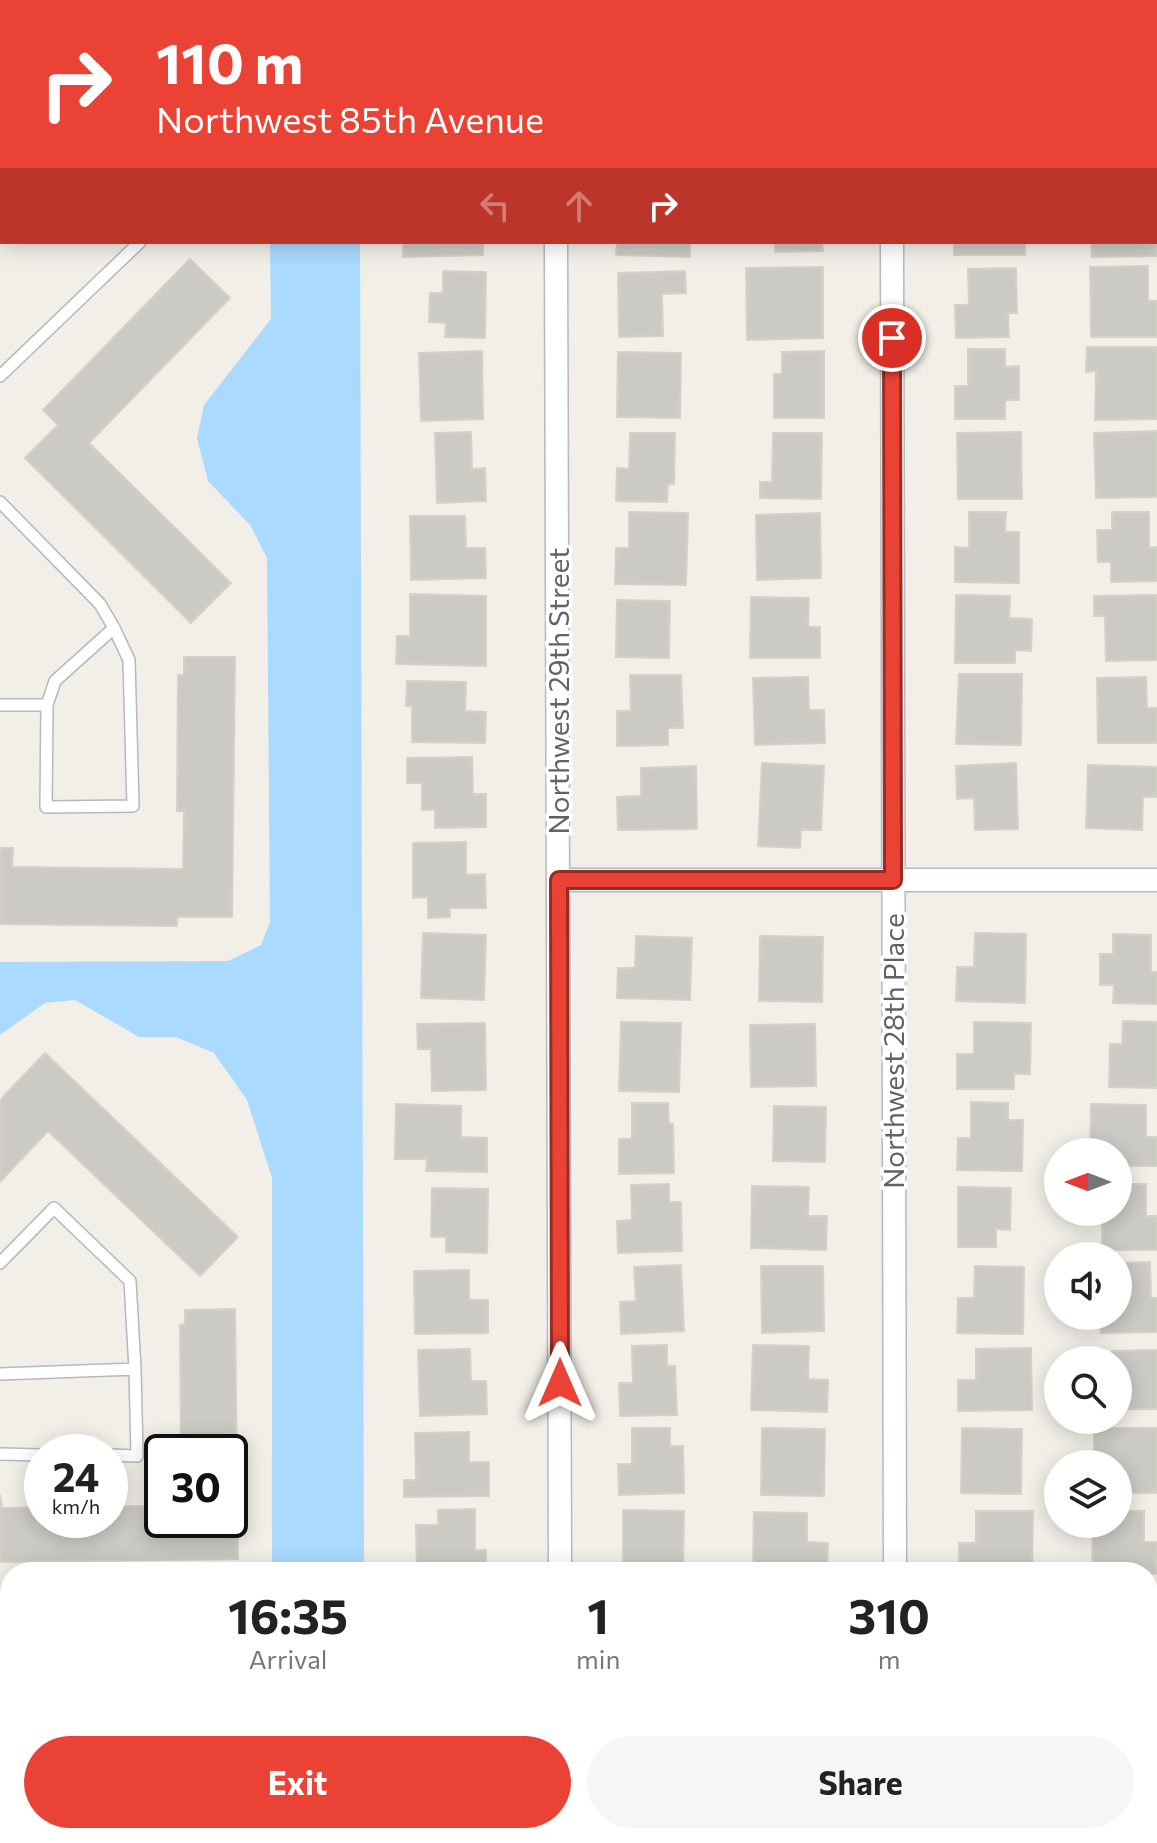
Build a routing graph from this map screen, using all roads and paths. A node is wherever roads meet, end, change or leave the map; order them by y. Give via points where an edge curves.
1 (138, 244) edge
2 (556, 244) edge
3 (892, 244) edge
4 (0, 376) edge
5 (0, 502) edge
6 (114, 628) junction
7 (0, 705) edge
8 (47, 705) junction
9 (559, 880) junction
10 (893, 880) junction
11 (1157, 880) edge
12 (0, 1263) edge
13 (135, 1369) junction
14 (0, 1374) edge
15 (0, 1454) edge
16 (24, 1455) edge
17 (128, 1456) edge
18 (560, 1562) edge
19 (895, 1562) edge

1 - 4 lane
2 - 9 street, Northwest 29th Street
3 - 10 street, Northwest 28th Place
5 - 6 lane via 100,604
6 - 8 lane via 55,681
6 - 8 lane via 129,660 133,806 46,807
7 - 8 lane
9 - 10 street
9 - 18 street, Northwest 29th Street
10 - 11 street
10 - 19 street, Northwest 28th Place
12 - 13 lane via 54,1208 130,1281
13 - 14 lane
13 - 17 lane via 137,1456
15 - 16 lane

